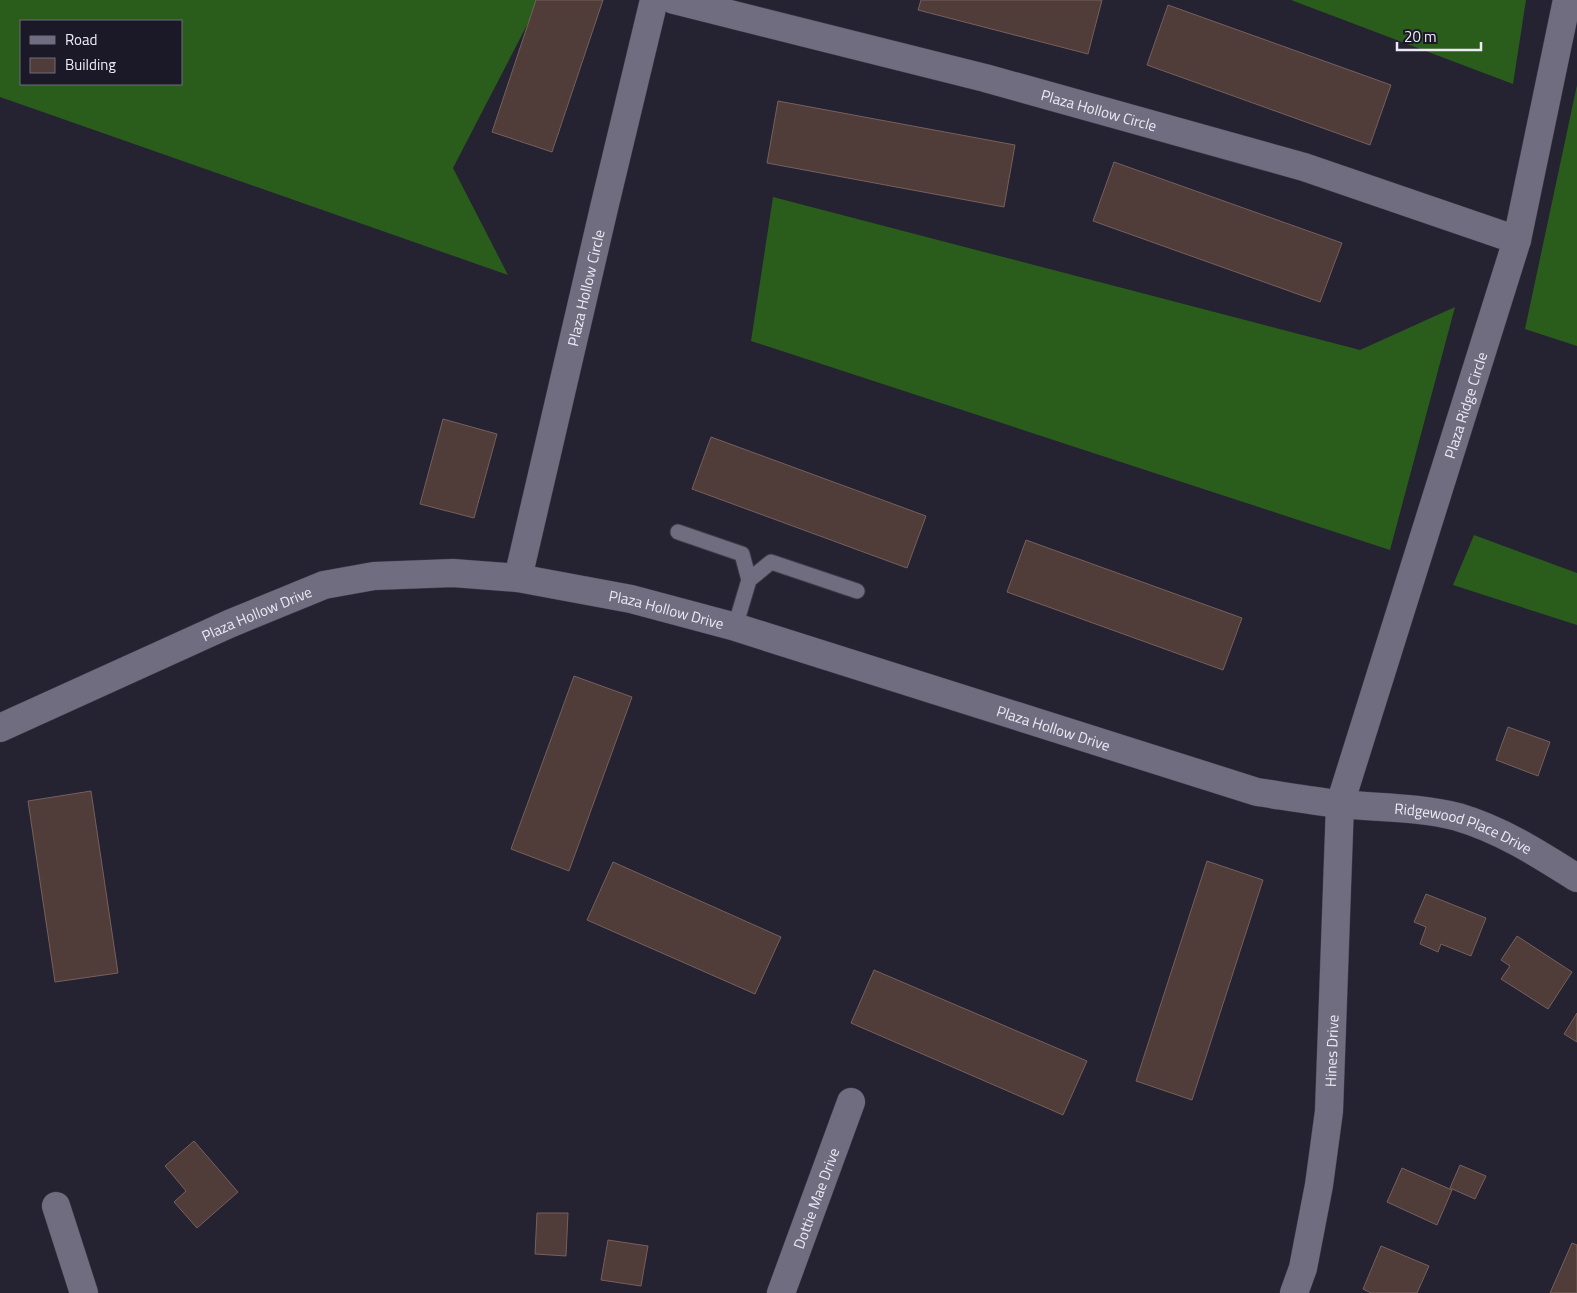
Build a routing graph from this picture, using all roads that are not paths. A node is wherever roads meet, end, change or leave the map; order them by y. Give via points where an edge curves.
1 (654, 0) edge
2 (674, 0) edge
3 (1567, 0) edge
4 (1517, 240) junction
5 (678, 532) dead end
6 (518, 578) junction
7 (749, 580) junction
8 (857, 591) dead end
9 (735, 627) junction
10 (0, 728) edge
11 (1340, 804) junction
12 (1577, 878) edge
13 (851, 1102) dead end
14 (56, 1206) dead end
15 (84, 1293) edge
16 (780, 1293) edge
17 (1294, 1293) edge

1 - 6 street, Plaza Hollow Circle
2 - 4 street, Plaza Hollow Circle via 984,78 1294,165
3 - 4 street, Plaza Ridge Circle
4 - 11 street, Plaza Ridge Circle
5 - 7 lane via 742,554
6 - 9 street, Plaza Hollow Drive via 631,599
6 - 10 street, Plaza Hollow Drive via 443,573 374,576 324,585 229,624
7 - 8 lane via 771,562
7 - 9 lane
9 - 11 street, Plaza Hollow Drive via 1257,792
11 - 12 street, Ridgewood Place Drive via 1428,810 1459,818 1517,841
11 - 17 street, Hines Drive via 1328,1111 1317,1194 1303,1268
13 - 16 street, Dottie Mae Drive
14 - 15 street

